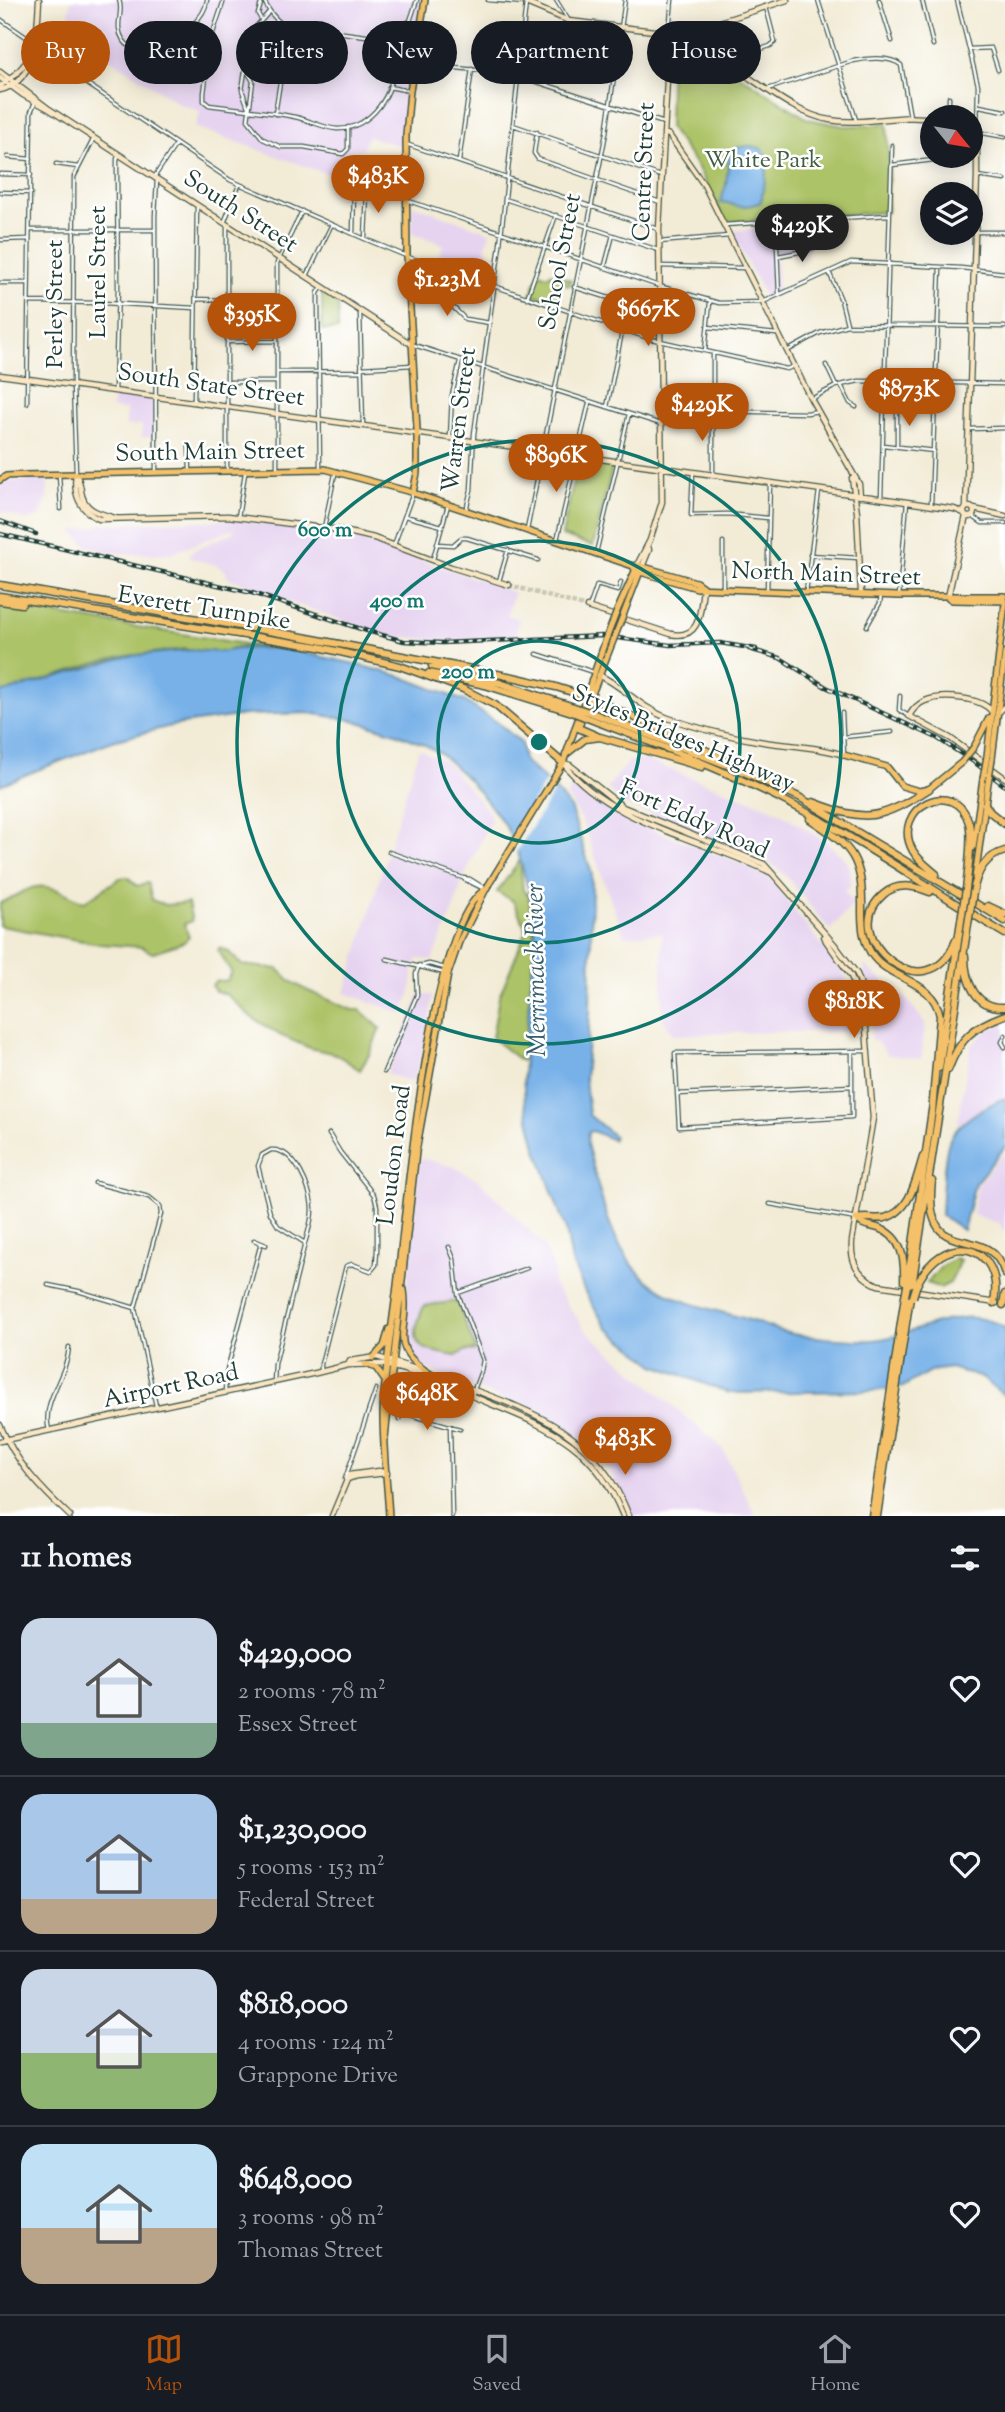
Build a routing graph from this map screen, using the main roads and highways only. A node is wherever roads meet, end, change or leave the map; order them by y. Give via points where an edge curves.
1 (425, 0) edge
2 (2, 476) edge
3 (413, 493) junction
4 (638, 568) junction
5 (0, 584) edge
6 (0, 598) edge
7 (1005, 600) edge
8 (386, 653) junction
9 (1005, 653) edge
10 (1001, 661) edge
11 (400, 666) junction
12 (588, 697) junction
13 (573, 710) junction
14 (995, 713) junction
15 (591, 716) junction
16 (576, 727) junction
17 (600, 737) junction
18 (566, 754) junction
19 (844, 755) road end
20 (563, 763) junction
21 (740, 770) junction
22 (986, 781) junction
23 (747, 782) junction
24 (929, 789) junction
25 (799, 797) junction
26 (792, 804) junction
27 (985, 804) junction
28 (1005, 824) edge
29 (1005, 851) edge
30 (969, 869) junction
31 (944, 883) junction
32 (968, 891) junction
33 (948, 899) junction
34 (1005, 914) edge
35 (1005, 921) edge
36 (960, 929) junction
37 (1003, 934) edge
38 (965, 944) junction
39 (447, 971) junction
40 (1005, 1007) edge
41 (1005, 1014) edge
42 (943, 1082) junction
43 (932, 1112) junction
44 (936, 1131) junction
45 (929, 1135) junction
46 (1005, 1274) edge
47 (403, 1280) junction
48 (909, 1286) junction
49 (396, 1292) junction
50 (1005, 1294) edge
51 (994, 1303) road end
52 (1004, 1305) edge
53 (373, 1358) road end
54 (391, 1363) junction
55 (365, 1364) road end
56 (432, 1375) road end
57 (423, 1376) road end
58 (386, 1384) junction
59 (892, 1402) junction
60 (389, 1413) junction
61 (385, 1438) junction
62 (389, 1516) edge
63 (872, 1516) edge
64 (877, 1516) edge

1 - 3 main road via 406,144 417,473
2 - 3 main road, South Main Street via 320,468
3 - 4 main road, North Main Street
4 - 7 main road, North Main Street via 723,589
4 - 12 main road, Loudon Road, bridge via 600,676
4 - 12 main road, Loudon Road, bridge via 593,672
5 - 8 highway, Everett Turnpike
6 - 11 highway, Everett Turnpike via 282,640
7 - 10 main road
8 - 12 highway via 513,677
8 - 13 highway, Styles Bridges Highway via 500,683
9 - 10 main road
10 - 14 main road
11 - 13 highway, Styles Bridges Highway
11 - 20 highway via 495,705
12 - 16 main road, Loudon Road
12 - 21 highway
13 - 15 highway, Styles Bridges Highway, bridge
14 - 22 main road, bridge
14 - 24 main road, bridge via 961,762
15 - 21 highway, Styles Bridges Highway
15 - 23 highway, Styles Bridges Highway
16 - 17 highway
16 - 18 main road, Loudon Road
17 - 18 highway via 585,739
17 - 23 highway
18 - 20 main road, Loudon Road
19 - 24 main road via 887,767 898,782 912,790
20 - 39 main road, Loudon Road via 460,924
21 - 25 highway, Styles Bridges Highway
22 - 27 main road
22 - 30 main road
23 - 26 highway, Styles Bridges Highway
24 - 25 highway via 897,808 871,816 840,813
25 - 31 highway, Styles Bridges Highway
26 - 33 highway, Styles Bridges Highway
26 - 43 highway via 841,841 856,861 864,934 872,955 889,971 926,989 937,1004 940,1016
27 - 28 highway
27 - 32 main road
29 - 32 highway via 984,864
30 - 31 highway via 967,819 950,802 927,801 912,817 908,838 917,857
30 - 32 highway
31 - 32 highway
32 - 34 highway
32 - 35 highway
32 - 36 highway, bridge
32 - 38 highway, bridge
33 - 36 highway via 911,886 888,891 872,912 875,942 895,965 925,970 944,960
33 - 37 highway, Styles Bridges Highway
36 - 43 highway
38 - 40 highway via 967,977 975,995 990,1006
38 - 42 highway
39 - 47 main road, Loudon Road via 421,1117
39 - 49 main road, Loudon Road via 417,1115
41 - 42 highway via 969,1033
42 - 44 highway
43 - 45 highway
44 - 46 highway via 930,1205 934,1220 953,1239 987,1248
44 - 48 highway
45 - 48 highway
45 - 48 highway via 903,1206 884,1218 856,1219 886,1231 898,1244
47 - 54 main road, Loudon Road
47 - 56 main road via 402,1342 412,1360
48 - 51 highway via 940,1255 970,1249 994,1267 998,1286
48 - 59 highway, bridge
49 - 53 main road via 386,1340
49 - 54 main road, Loudon Road
50 - 52 highway
54 - 58 main road, Loudon Road
54 - 60 main road, Loudon Road
55 - 58 main road via 376,1368
57 - 60 main road via 402,1382
58 - 61 main road, Loudon Road
59 - 63 highway
59 - 64 highway
60 - 61 main road, Loudon Road
61 - 62 main road, Loudon Road

